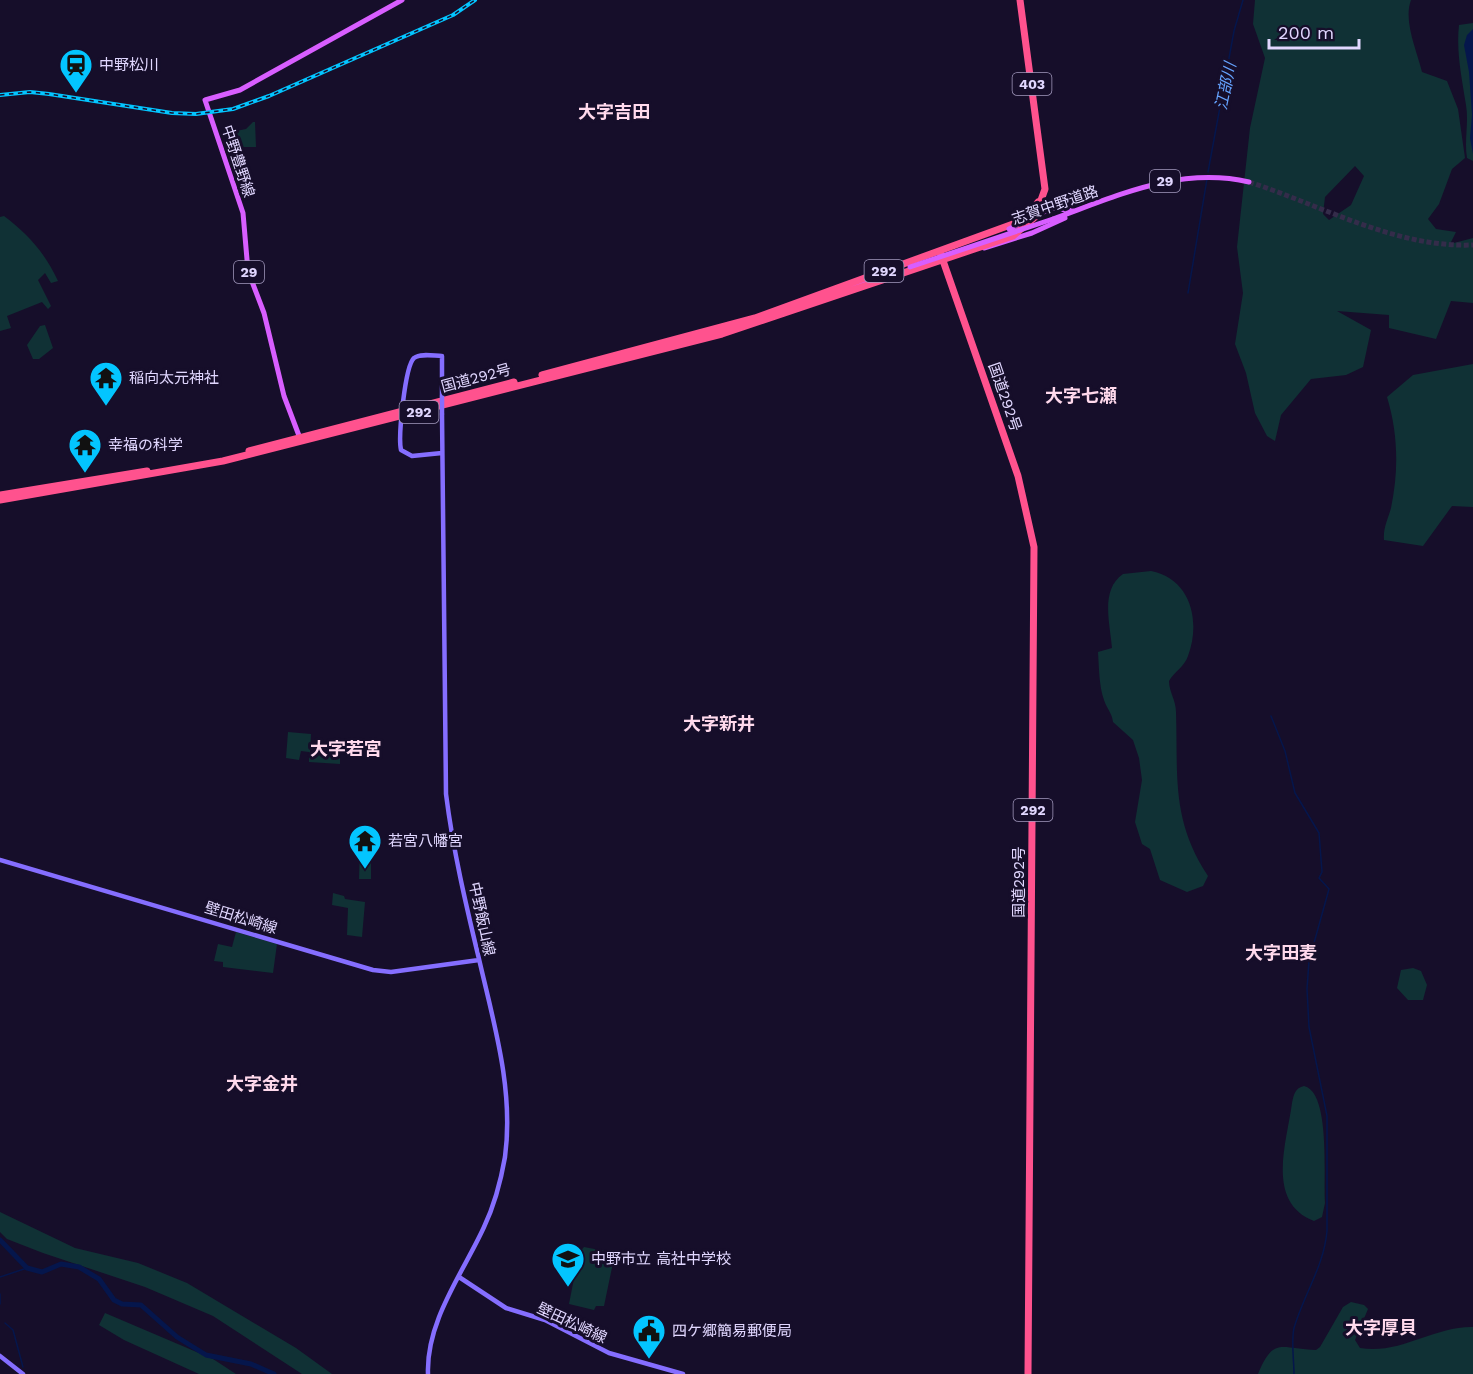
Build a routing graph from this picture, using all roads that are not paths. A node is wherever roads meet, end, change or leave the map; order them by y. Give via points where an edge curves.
1 (402, 0) edge
2 (1020, 0) edge
3 (1249, 182) tunnel mouth
4 (1085, 207) junction
5 (1075, 211) junction
6 (1026, 221) junction
7 (1053, 221) junction
8 (957, 246) junction
9 (979, 248) junction
10 (940, 252) junction
11 (943, 260) junction
12 (830, 295) junction
13 (403, 414) junction
14 (300, 441) junction
15 (442, 453) junction
16 (0, 495) edge
17 (0, 500) edge
18 (0, 860) edge
19 (479, 960) junction
20 (459, 1277) junction
21 (0, 1356) edge
22 (23, 1374) edge
23 (428, 1374) edge
24 (683, 1374) edge
25 (1028, 1374) edge

1 - 14 main road, 中野豊野線 / 29 via 240,90 205,100 243,213 248,271 264,313 284,396
2 - 6 highway, 403 via 1044,197
3 - 4 main road, 志賀中野道路 / 29 via 1214,176 1177,178
4 - 5 main road, 志賀中野道路 / 29
4 - 7 main road, 29
5 - 7 main road, 志賀中野道路 / 29
5 - 8 main road, 29, bridge via 1052,208 1009,229
6 - 8 highway
6 - 9 highway, 403 via 1013,236
7 - 9 main road, 29 via 1024,236
7 - 12 main road, 志賀中野道路 / 29, bridge
8 - 10 highway
9 - 11 highway, 403
10 - 11 highway, 国道292号 / 292
10 - 12 highway, 国道292号 / 292
11 - 12 highway, 国道292号 / 292
11 - 25 highway, 国道292号 / 292 via 1018,476 1034,547
12 - 13 highway, 国道292号 / 292 via 722,334
13 - 14 highway, 国道292号 / 292
13 - 15 main road, 中野飯山線 via 403,452 412,456
13 - 15 main road, 中野飯山線, bridge via 412,360 419,356 442,356
14 - 16 highway, 国道292号 / 292 via 212,460
14 - 17 highway, 国道292号 / 292 via 212,464
15 - 19 main road, 中野飯山線 via 446,794
18 - 19 main road, 壁田松崎線 via 373,970 391,972
19 - 20 main road, 中野飯山線 via 505,1078 507,1135 503,1168 486,1224
20 - 23 main road, 中野飯山線 via 435,1329
20 - 24 main road, 壁田松崎線 via 506,1308 545,1320 609,1353
21 - 22 main road

